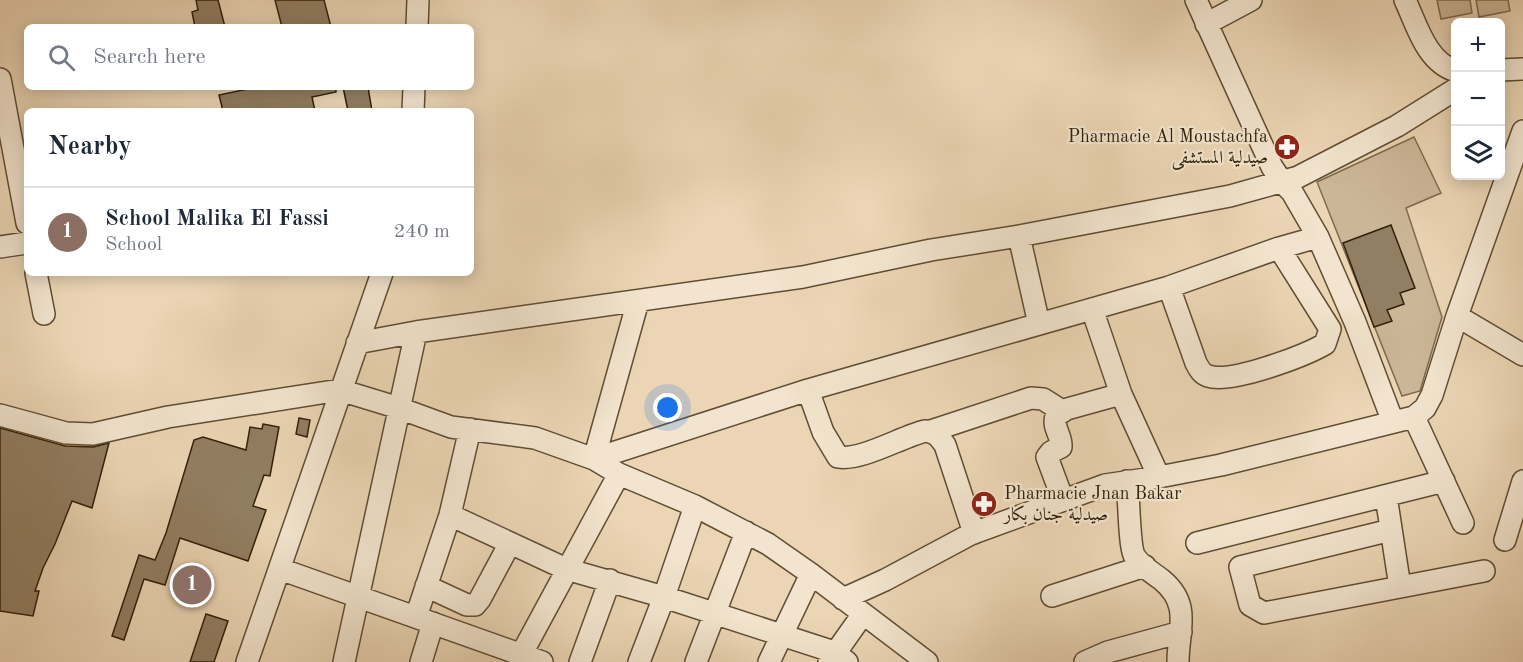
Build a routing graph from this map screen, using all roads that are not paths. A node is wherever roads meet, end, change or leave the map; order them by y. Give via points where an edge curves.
1 (418, 0) edge
2 (1196, 0) edge
3 (1251, 0) edge
4 (1405, 0) edge
5 (417, 24) edge
6 (1206, 24) junction
7 (1523, 69) edge
8 (1451, 70) edge
9 (1505, 70) edge
10 (0, 79) edge
11 (414, 90) edge
12 (1451, 92) edge
13 (413, 108) edge
14 (5, 130) edge
15 (1523, 131) edge
16 (1282, 182) junction
17 (24, 210) edge
18 (1019, 236) junction
19 (1318, 237) junction
20 (24, 243) edge
21 (0, 247) edge
22 (1279, 248) junction
23 (37, 276) edge
24 (381, 276) edge
25 (1169, 286) junction
26 (638, 301) junction
27 (1092, 309) junction
28 (44, 314) dead end
29 (1457, 316) junction
30 (1039, 324) junction
31 (416, 332) junction
32 (357, 343) junction
33 (1523, 355) edge
34 (340, 390) junction
35 (808, 390) junction
36 (1121, 394) junction
37 (399, 408) junction
38 (1062, 411) junction
39 (0, 415) edge
40 (1414, 417) junction
41 (1393, 422) junction
42 (470, 429) junction
43 (931, 431) junction
44 (594, 459) junction
45 (619, 474) junction
46 (1159, 477) junction
47 (1127, 481) junction
48 (1444, 481) junction
49 (1523, 481) edge
50 (1386, 496) junction
51 (1063, 500) junction
52 (695, 506) junction
53 (450, 515) junction
54 (1284, 521) junction
55 (1463, 524) dead end
56 (1391, 530) junction
57 (746, 532) junction
58 (974, 533) junction
59 (1505, 540) dead end
60 (510, 543) junction
61 (1197, 543) dead end
62 (1291, 555) junction
63 (1145, 566) junction
64 (280, 569) junction
65 (566, 569) junction
66 (1485, 571) dead end
67 (811, 574) junction
68 (610, 580) junction
69 (426, 586) junction
70 (1400, 587) junction
71 (358, 596) junction
72 (1052, 596) dead end
73 (664, 597) junction
74 (843, 598) junction
75 (715, 614) junction
76 (863, 614) junction
77 (424, 620) junction
78 (1181, 632) junction
79 (782, 635) junction
80 (528, 659) edge
81 (837, 659) edge
82 (247, 662) edge
83 (344, 662) edge
84 (421, 662) edge
85 (580, 662) edge
86 (639, 662) edge
87 (696, 662) edge
88 (769, 662) edge
89 (927, 662) edge
90 (1085, 662) edge
91 (1178, 662) edge

1 - 5 street
2 - 6 street
3 - 6 street
4 - 8 street via 1433,56
6 - 16 street
7 - 9 street
10 - 14 street
11 - 13 street
12 - 16 street via 1397,126
14 - 17 street
15 - 29 street
16 - 18 street via 1230,196
16 - 19 street
18 - 26 street via 803,277
18 - 30 street
19 - 22 street
19 - 41 street
20 - 21 street
22 - 25 street
22 - 25 street via 1330,329 1325,344 1266,368 1225,378 1200,372
23 - 28 street
24 - 32 street
25 - 27 street
26 - 31 street
26 - 44 street
27 - 30 street
27 - 36 street
29 - 33 street
29 - 40 street via 1432,395
30 - 35 street
31 - 32 street
31 - 37 street
32 - 34 street
34 - 37 street
34 - 39 street via 168,417 93,434 66,433
34 - 64 street
35 - 43 street via 823,432 838,457 861,455
35 - 44 street
36 - 38 street
36 - 46 street
37 - 42 street via 451,427
37 - 71 street
38 - 43 street via 1042,399 1031,398
38 - 51 street via 1054,422 1061,447 1047,458
40 - 41 street
40 - 48 street
41 - 46 street
42 - 44 street via 535,438
42 - 53 street
43 - 58 street via 945,445
44 - 45 street
45 - 52 street
45 - 65 street
46 - 47 street
47 - 51 street
47 - 63 street via 1132,548
48 - 50 street
48 - 55 street
49 - 59 street
50 - 54 street
50 - 56 street
51 - 58 street
52 - 57 street
52 - 73 street
53 - 60 street
53 - 69 street
54 - 61 street
54 - 62 street
56 - 62 street
56 - 70 street
57 - 67 street
57 - 75 street
58 - 74 street
60 - 65 street
60 - 69 street via 475,605
62 - 70 street via 1240,567 1250,605 1264,613
63 - 72 street
63 - 78 street via 1177,599
64 - 71 street
64 - 82 street
65 - 68 street
65 - 80 street
66 - 70 street
67 - 74 street
67 - 79 street
68 - 73 street
68 - 85 street
69 - 77 street
71 - 77 street
71 - 83 street
73 - 75 street
73 - 86 street
74 - 76 street
75 - 79 street
75 - 87 street
76 - 81 street
76 - 89 street
77 - 80 street
77 - 84 street
78 - 90 street
78 - 91 street
79 - 81 street
79 - 88 street

